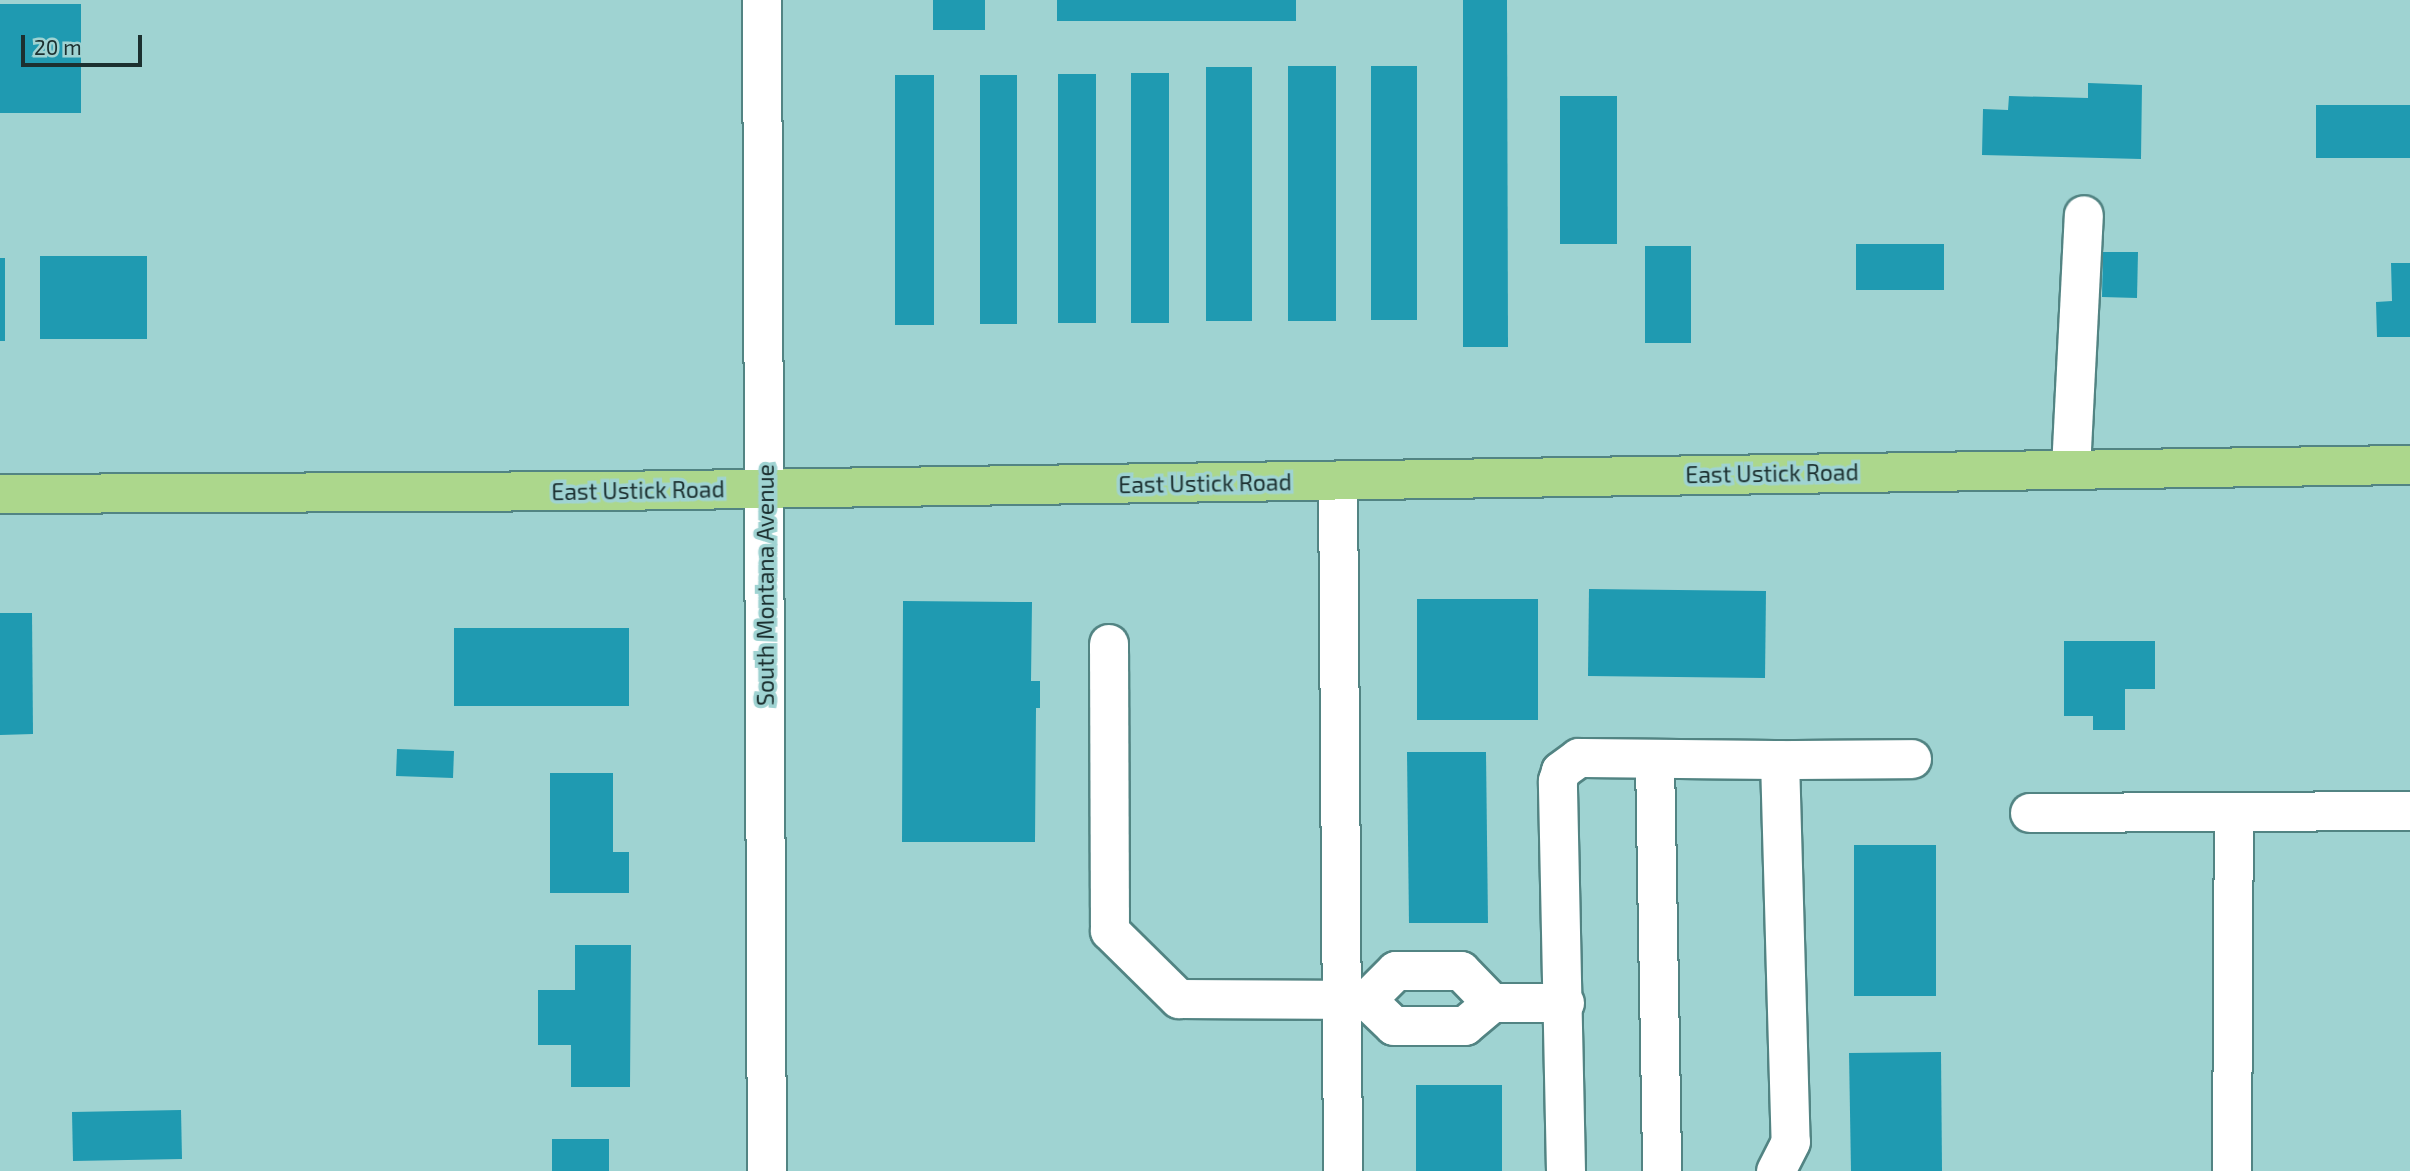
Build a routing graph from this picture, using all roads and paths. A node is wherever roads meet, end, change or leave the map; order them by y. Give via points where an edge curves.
1 (762, 0) edge
2 (2084, 215) dead end
3 (2410, 465) edge
4 (2071, 468) junction
5 (1338, 482) junction
6 (764, 488) junction
7 (0, 494) edge
8 (1109, 644) dead end
9 (1655, 759) junction
10 (1912, 759) dead end
11 (1780, 760) junction
12 (2410, 811) edge
13 (2234, 812) junction
14 (2030, 813) dead end
15 (1354, 1000) junction
16 (1492, 1003) junction
17 (1565, 1003) junction
18 (767, 1171) edge
19 (1343, 1171) edge
20 (1566, 1171) edge
21 (1662, 1171) edge
22 (1776, 1171) edge
23 (2232, 1171) edge

1 - 6 street, South Montana Avenue
2 - 4 street
3 - 4 main road, East Ustick Road
4 - 5 main road, East Ustick Road
5 - 6 main road, East Ustick Road
5 - 15 street
6 - 7 main road, East Ustick Road
6 - 18 street, South Montana Avenue
8 - 15 street via 1110,931 1179,999
9 - 11 street
9 - 17 street via 1579,758 1561,771 1558,803
9 - 21 street
10 - 11 street
11 - 22 street via 1791,1142
12 - 13 street
13 - 14 street
13 - 23 street
15 - 16 street via 1394,1026 1465,1026
15 - 16 street via 1396,971 1461,971
15 - 19 street
16 - 17 street
17 - 20 street

